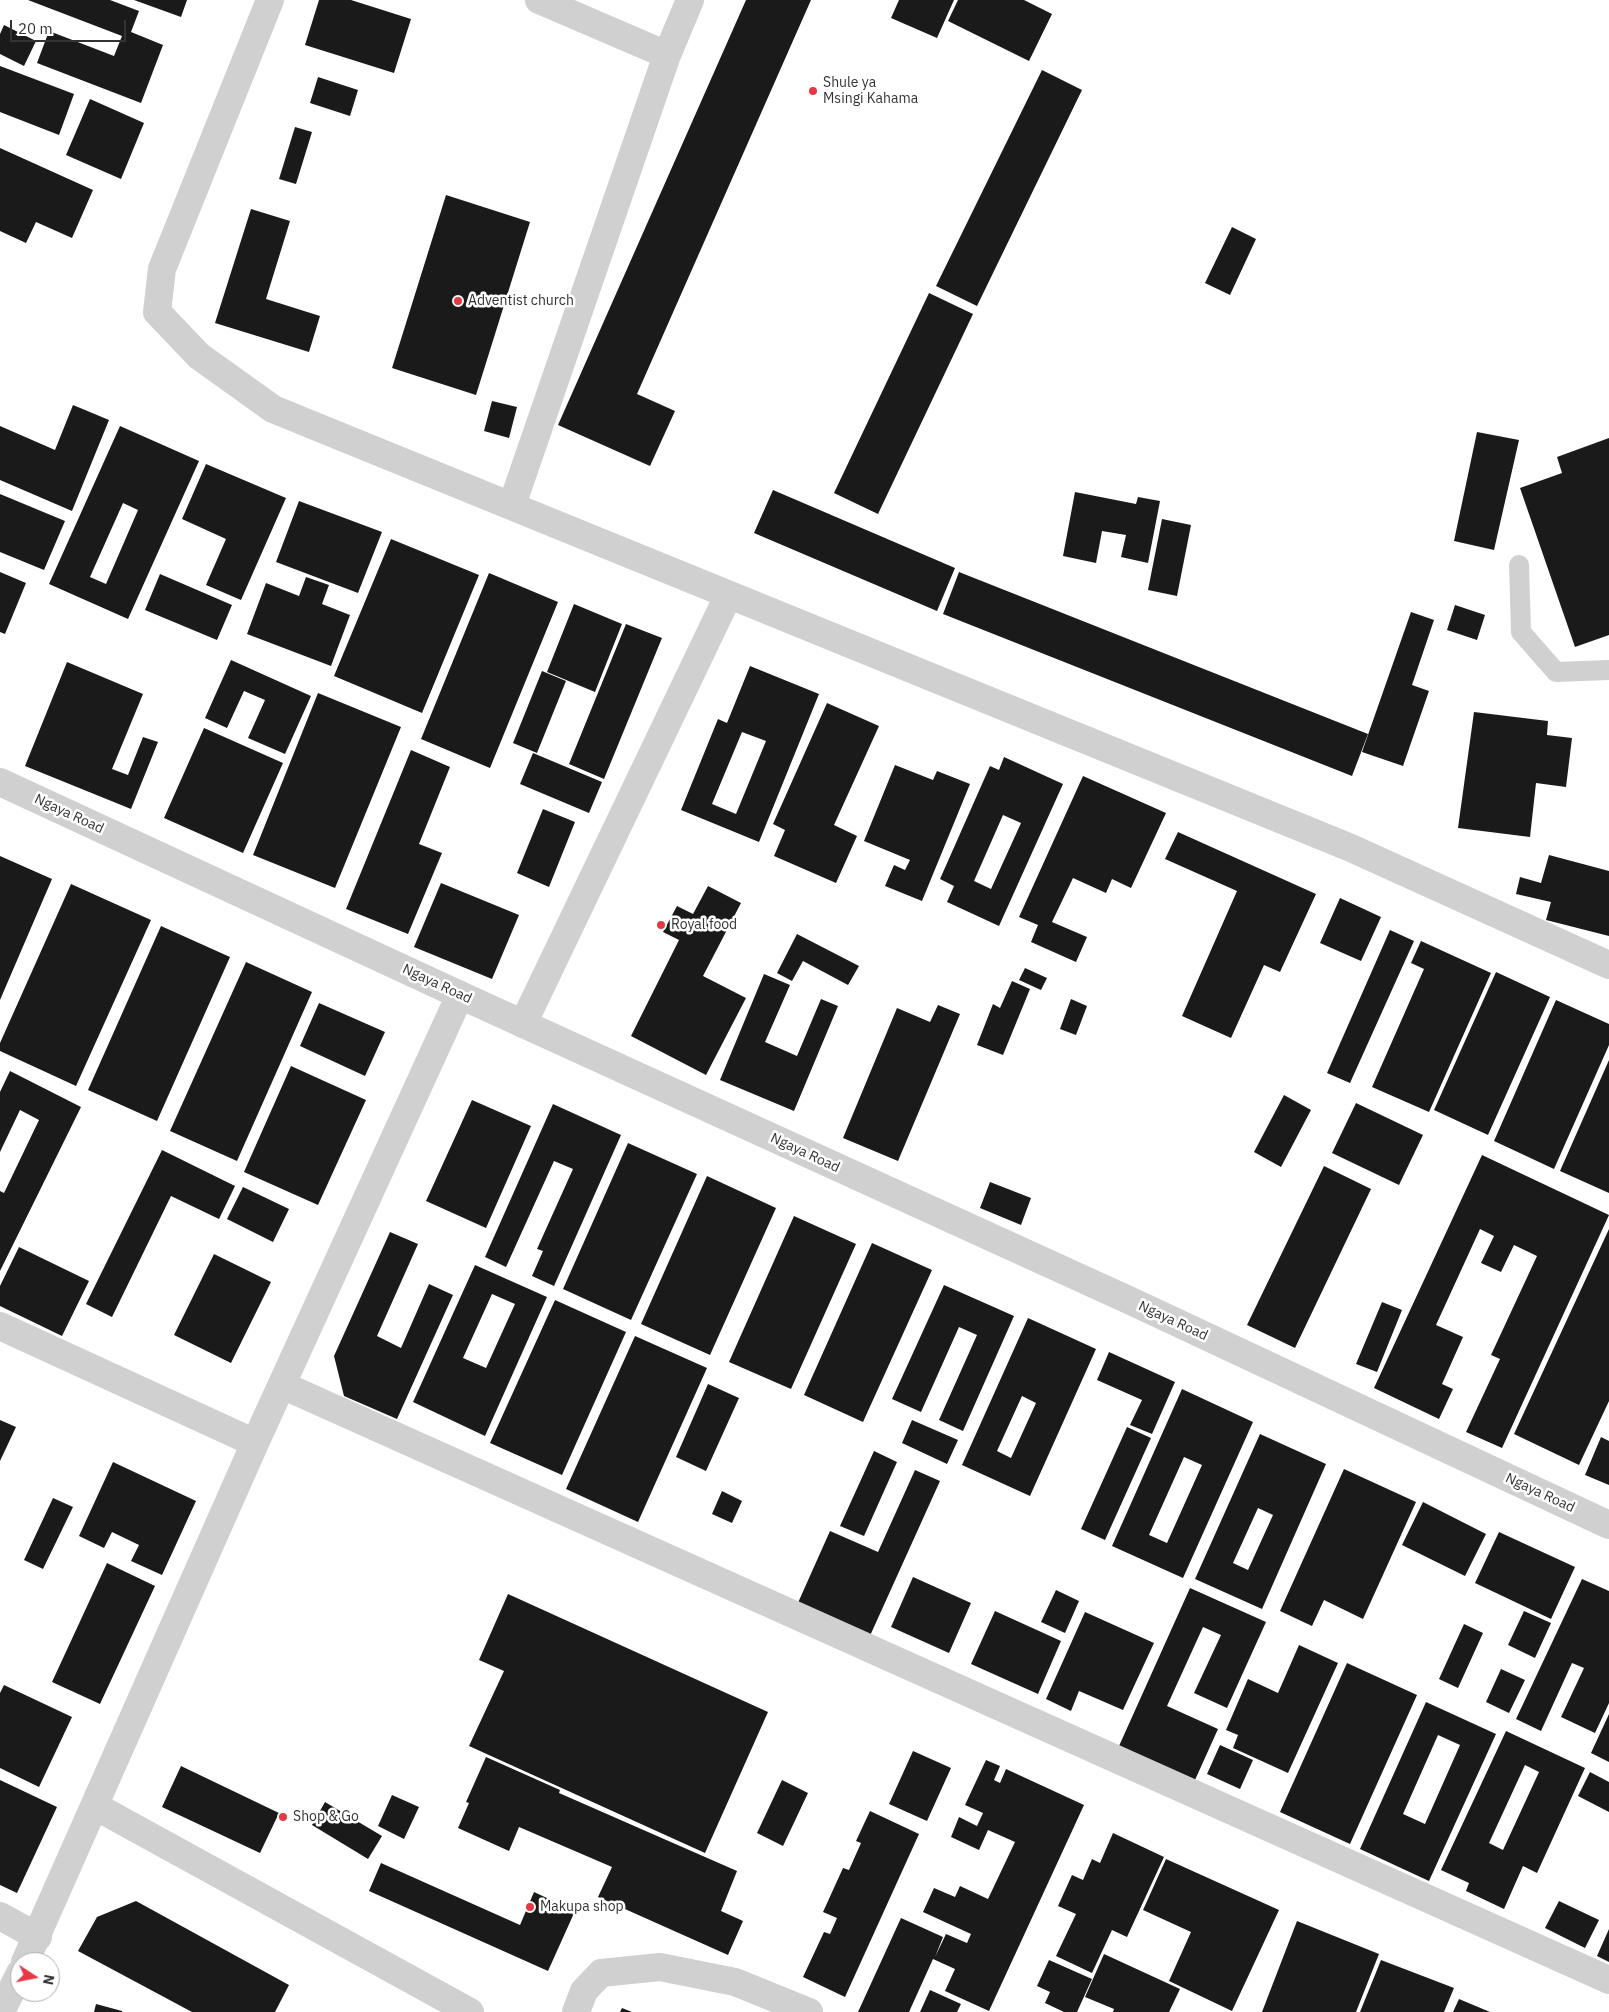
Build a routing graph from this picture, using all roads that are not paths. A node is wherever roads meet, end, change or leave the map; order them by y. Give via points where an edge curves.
1 (270, 0) edge
2 (539, 0) edge
3 (690, 0) edge
4 (667, 55) junction
5 (512, 505) junction
6 (1519, 564) dead end
7 (728, 596) junction
8 (1609, 670) edge
9 (0, 782) edge
10 (1609, 965) edge
11 (460, 995) junction
12 (524, 1024) junction
13 (0, 1326) edge
14 (282, 1385) junction
15 (255, 1443) junction
16 (1609, 1525) edge
17 (95, 1806) junction
18 (0, 1916) edge
19 (38, 1937) junction
20 (31, 1952) edge
21 (1609, 1980) edge
22 (10, 1994) edge
23 (1, 2012) edge
24 (470, 2012) edge
25 (576, 2012) edge
26 (809, 2012) edge

1 - 5 street via 162,269 157,312 199,356 273,409
2 - 4 street
3 - 4 street
4 - 5 street
5 - 7 street
6 - 8 lane via 1521,632 1556,672
7 - 10 street via 1351,848
7 - 12 street
9 - 11 street, Ngaya Road
11 - 12 street, Ngaya Road
11 - 14 street
12 - 16 street, Ngaya Road via 1142,1306
13 - 15 street
14 - 15 street
14 - 21 street
15 - 17 street
17 - 19 street
17 - 24 street
18 - 19 street
19 - 20 street
22 - 23 street
25 - 26 street via 584,1991 601,1973 660,1967 736,1982

